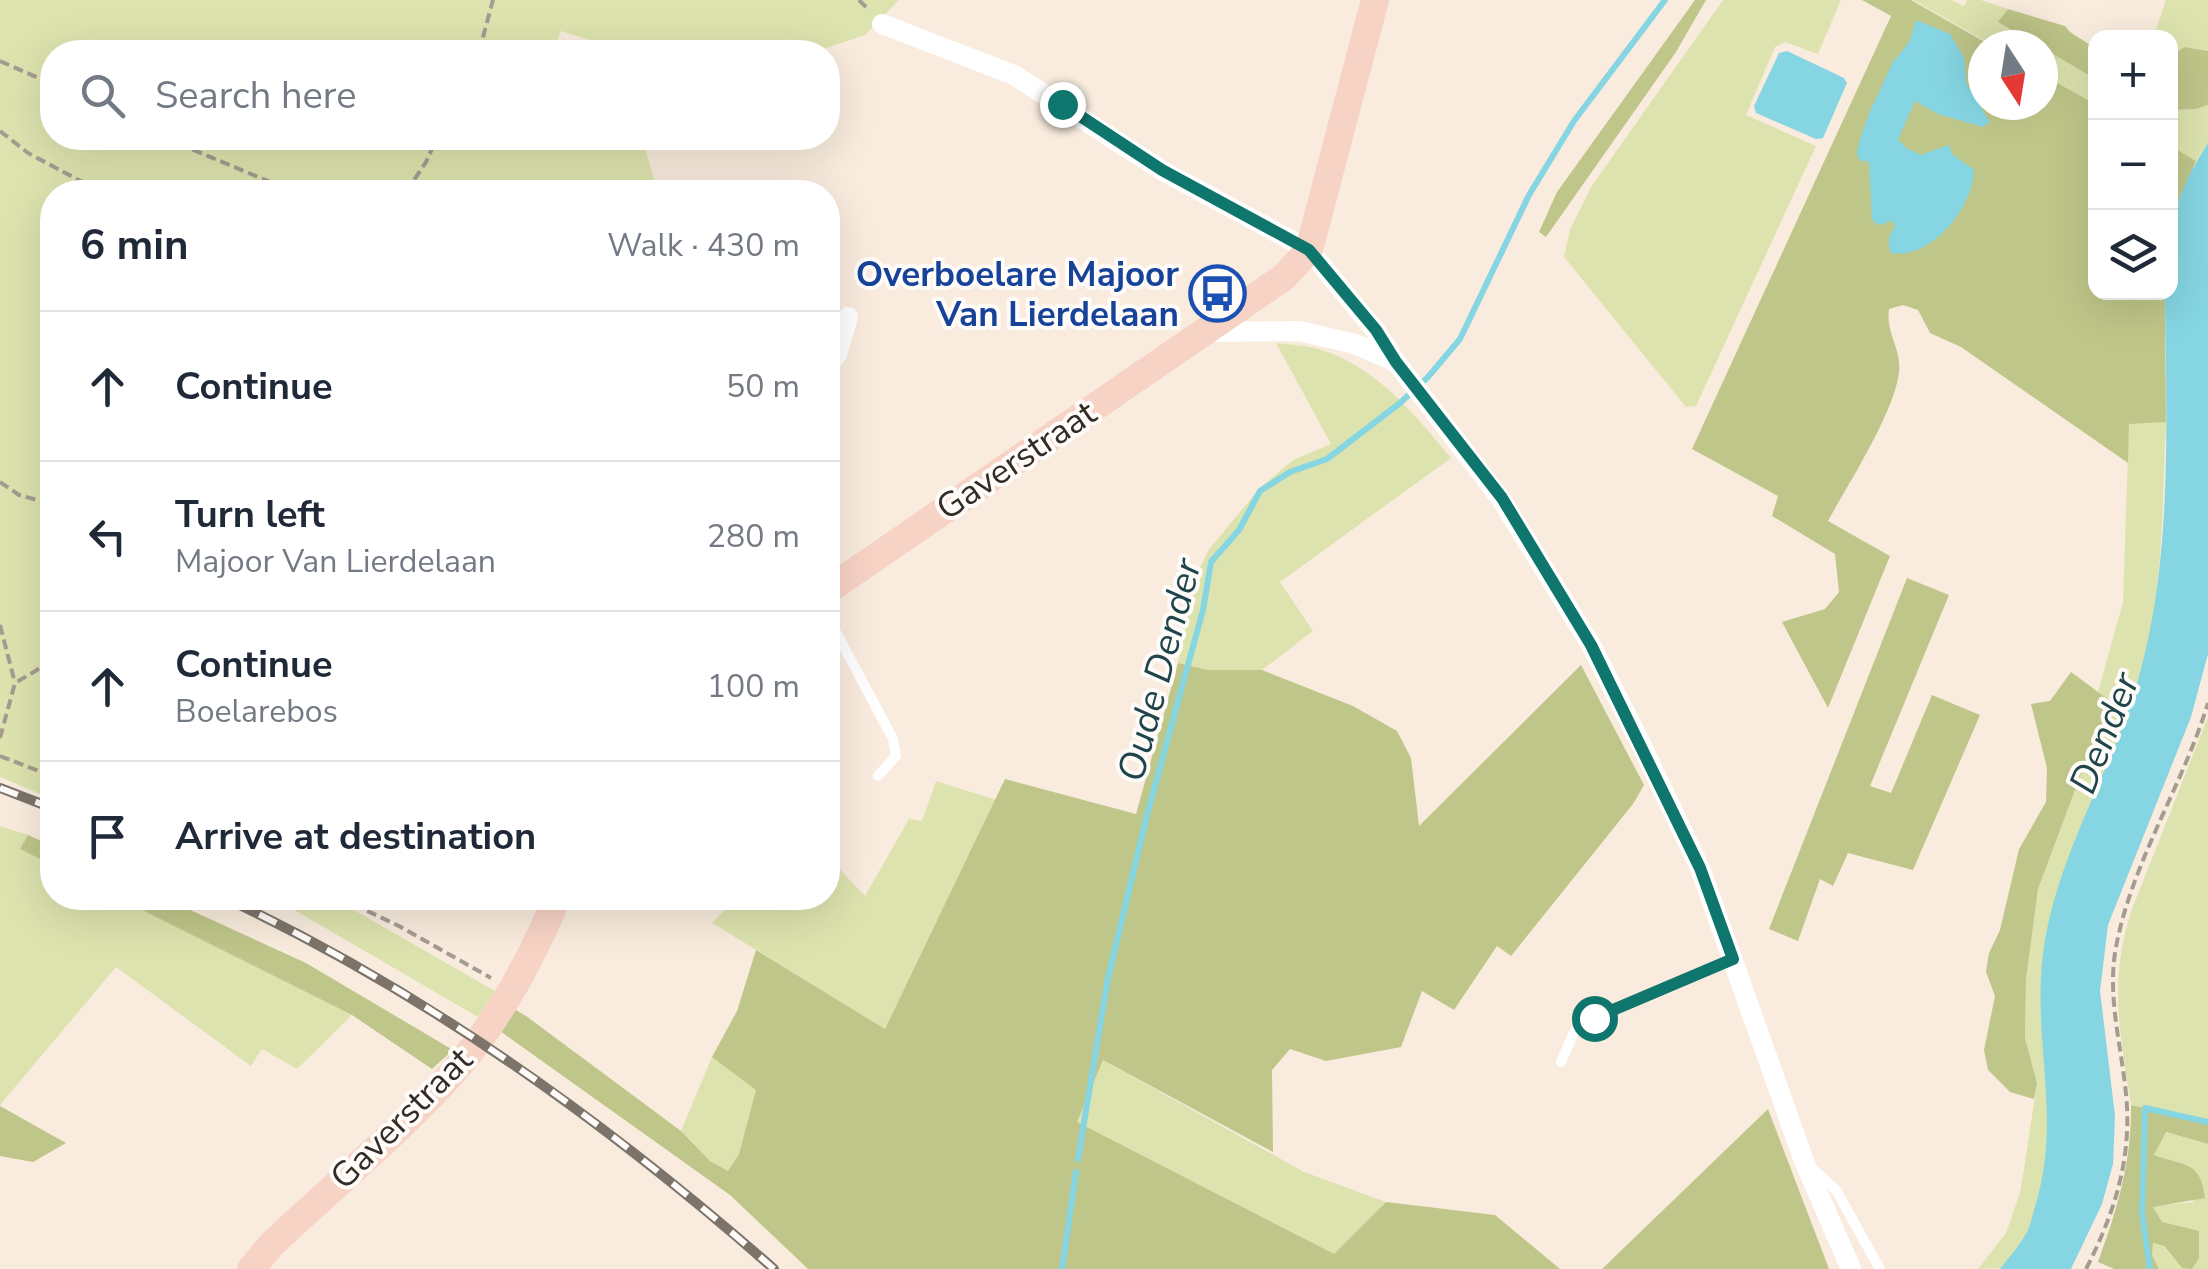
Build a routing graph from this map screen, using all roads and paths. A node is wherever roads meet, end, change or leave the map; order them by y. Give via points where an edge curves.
1 (493, 0) edge
2 (1376, 0) edge
3 (882, 24) dead end
4 (482, 40) edge
5 (0, 62) edge
6 (40, 79) edge
7 (0, 131) edge
8 (194, 150) edge
9 (432, 150) edge
10 (79, 180) edge
11 (265, 180) edge
12 (414, 180) edge
13 (1309, 250) junction
14 (848, 317) dead end
15 (1206, 332) junction
16 (840, 344) edge
17 (1408, 377) junction
18 (0, 482) edge
19 (40, 501) edge
20 (840, 582) edge
21 (0, 625) edge
22 (840, 640) edge
23 (40, 667) edge
24 (16, 684) junction
25 (2208, 702) edge
26 (0, 738) edge
27 (0, 756) edge
28 (40, 771) edge
29 (878, 776) dead end
30 (366, 910) edge
31 (551, 910) edge
32 (1733, 959) junction
33 (512, 990) junction
34 (1561, 1062) dead end
35 (1804, 1160) junction
36 (251, 1269) edge
37 (1851, 1269) edge
38 (1880, 1269) edge
39 (2086, 1269) edge

1 - 4 path
2 - 13 street
3 - 13 street via 1014,75 1162,170
5 - 6 path
7 - 10 path
8 - 11 path
9 - 12 path
13 - 15 street, Gaverstraat
13 - 17 street
14 - 16 street
15 - 17 street via 1299,331 1355,344
15 - 20 street, Gaverstraat
17 - 32 street via 1502,498 1591,645 1700,868
18 - 19 path
21 - 24 path
22 - 29 lane via 893,739 896,756
23 - 24 path
24 - 26 path
25 - 39 path via 2120,931 2113,990 2127,1108 2125,1158 2106,1228
27 - 28 path
30 - 33 path
31 - 33 street, Gaverstraat
32 - 34 lane via 1594,1018 1574,1032
32 - 35 street
33 - 36 street, Gaverstraat via 452,1074
35 - 37 street
35 - 38 lane via 1836,1190

